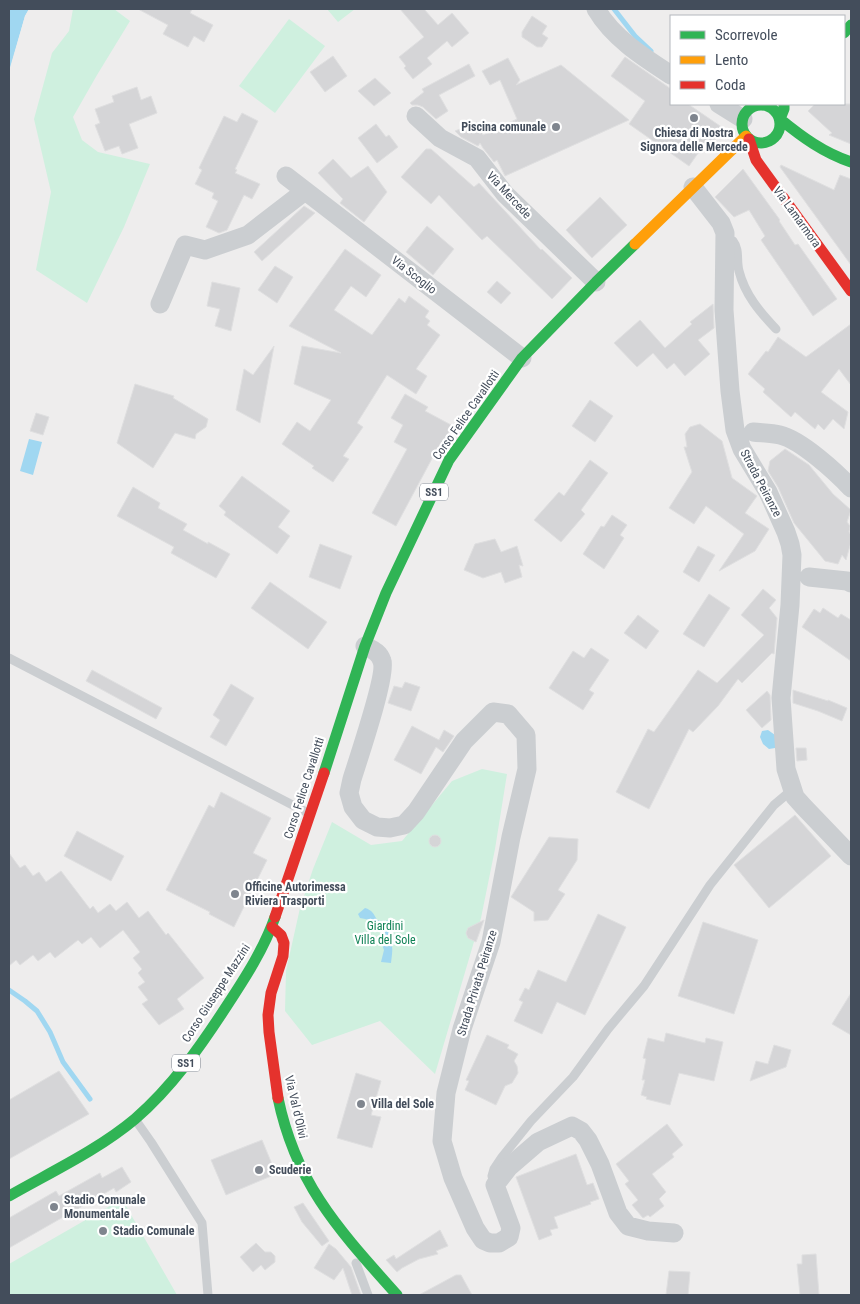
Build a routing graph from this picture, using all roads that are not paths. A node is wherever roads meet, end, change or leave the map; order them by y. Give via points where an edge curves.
1 (596, 9) edge
2 (670, 74) edge
3 (720, 105) edge
4 (769, 105) edge
5 (784, 105) edge
6 (416, 116) dead end
7 (780, 119) junction
8 (746, 131) junction
9 (851, 162) edge
10 (286, 176) dead end
11 (693, 187) junction
12 (305, 191) junction
13 (724, 238) junction
14 (596, 282) junction
15 (851, 291) edge
16 (160, 304) dead end
17 (776, 329) dead end
18 (522, 358) junction
19 (753, 432) dead end
20 (851, 488) edge
21 (808, 577) dead end
22 (851, 583) edge
23 (365, 646) junction
24 (9, 658) edge
25 (793, 789) junction
26 (311, 814) junction
27 (851, 856) edge
28 (292, 867) joint
29 (272, 927) junction
30 (135, 1119) junction
31 (495, 1185) junction
32 (9, 1196) edge
33 (674, 1233) dead end
34 (356, 1248) junction
35 (208, 1295) edge
36 (368, 1295) edge
37 (396, 1295) edge

1 - 2 street via 619,37
3 - 8 street
4 - 7 main road
4 - 8 main road via 756,105 747,111
5 - 7 main road
6 - 14 street, Via Mercede via 440,138 477,158 505,194
7 - 8 main road via 780,131 767,143 755,142
7 - 9 main road via 806,140
8 - 11 main road, Corso Felice Cavallotti / SS1
8 - 15 main road, Via Lamarmora via 756,160
10 - 12 street, Via Scoglio
11 - 13 street, Strada Peiranze via 722,223
11 - 14 main road, Corso Felice Cavallotti / SS1
12 - 16 street via 248,235 205,250 186,245
12 - 18 street, Via Scoglio
13 - 17 lane via 736,245 743,285 757,308
13 - 25 street, Strada Peiranze via 724,310 736,430 742,449 784,525 792,555 781,698 786,769
14 - 18 main road, Corso Felice Cavallotti / SS1
18 - 23 main road, Corso Felice Cavallotti / SS1 via 449,460 386,593
19 - 20 street via 780,435 796,442
21 - 22 street
23 - 26 main road, Corso Felice Cavallotti / SS1
23 - 31 street, Strada Privata Peiranze via 378,653 384,663 381,684 349,793 353,807 363,820 378,827 404,825 464,741 493,712 508,714 526,735 528,769 491,942 462,1029 446,1093 442,1141 474,1228 483,1240 499,1244 509,1237 511,1228
24 - 26 lane
25 - 27 street, Strada Peiranze via 795,797
25 - 31 lane via 774,805 710,885 644,986 573,1077 531,1121 502,1158 492,1176
26 - 28 main road, Corso Felice Cavallotti / SS1
28 - 29 main road, Corso Giuseppe Mazzini / SS1
29 - 30 main road, Corso Giuseppe Mazzini / SS1 via 260,952 204,1040 179,1073
29 - 34 main road, Via Val d'Olivi via 284,942 272,989 268,1023 281,1116 290,1146 311,1188
30 - 32 main road, Corso Giuseppe Mazzini / SS1 via 103,1143
30 - 35 lane via 202,1223
31 - 33 street via 509,1167 538,1142 572,1126 588,1140 618,1213 628,1226
34 - 36 lane via 355,1261
34 - 37 main road, Via Val d'Olivi

